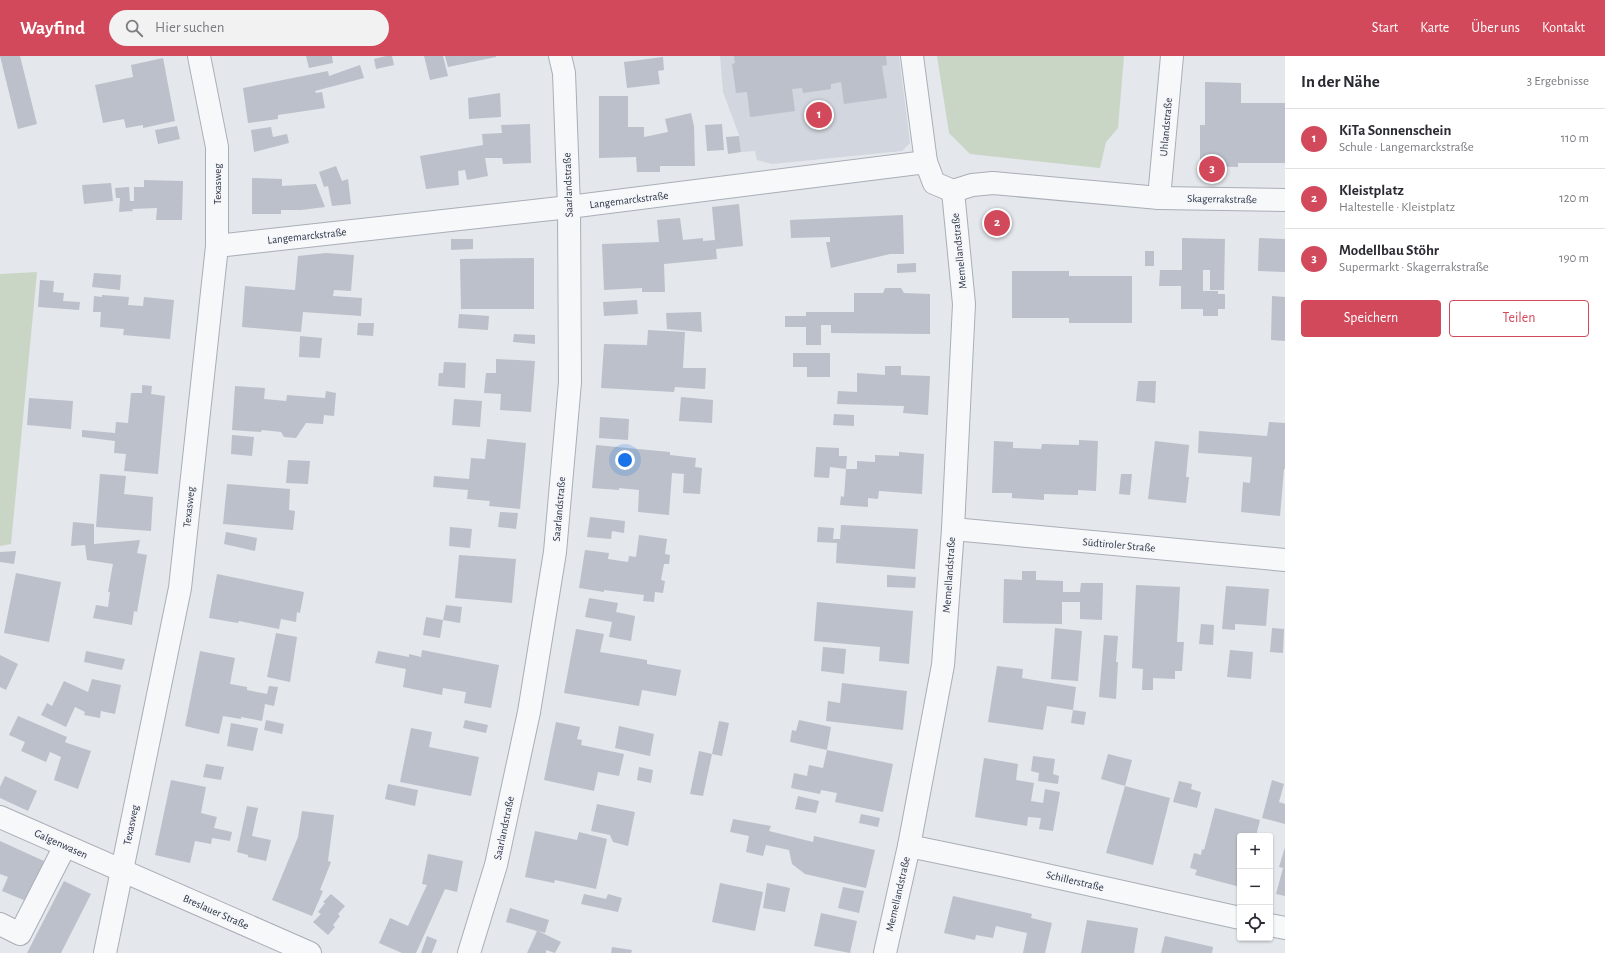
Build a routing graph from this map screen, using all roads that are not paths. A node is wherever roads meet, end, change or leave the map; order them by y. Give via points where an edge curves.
1 (199, 56) edge
2 (560, 56) edge
3 (912, 56) edge
4 (1172, 56) edge
5 (926, 162) junction
6 (953, 191) junction
7 (1159, 198) junction
8 (1285, 200) edge
9 (569, 207) junction
10 (217, 246) junction
11 (953, 530) junction
12 (1285, 560) edge
13 (0, 817) edge
14 (65, 846) junction
15 (909, 846) junction
16 (122, 871) junction
17 (1237, 917) edge
18 (0, 924) edge
19 (1273, 926) edge
20 (1285, 928) edge
21 (105, 953) edge
22 (310, 953) edge
23 (469, 953) edge
24 (885, 953) edge

1 - 10 street, Texasweg via 217,147
2 - 9 street, Saarlandstraße via 564,73
3 - 5 street
4 - 7 street, Uhlandstraße
5 - 6 street via 934,183
5 - 9 street, Langemarckstraße
6 - 7 street, Skagerrakstraße via 972,185 993,184
6 - 11 street, Memellandstraße via 964,304
7 - 8 street, Skagerrakstraße
9 - 10 street, Langemarckstraße
9 - 23 street, Saarlandstraße via 570,382 555,552 529,712 496,864
10 - 16 street, Texasweg via 180,588
11 - 12 street, Südtiroler Straße
11 - 15 street, Memellandstraße via 942,665
13 - 14 street, Galgenwasen
14 - 16 street, Galgenwasen
14 - 18 street via 20,934
15 - 17 street, Schillerstraße
15 - 24 street, Memellandstraße
16 - 21 street, Texasweg
16 - 22 street, Breslauer Straße
19 - 20 street

